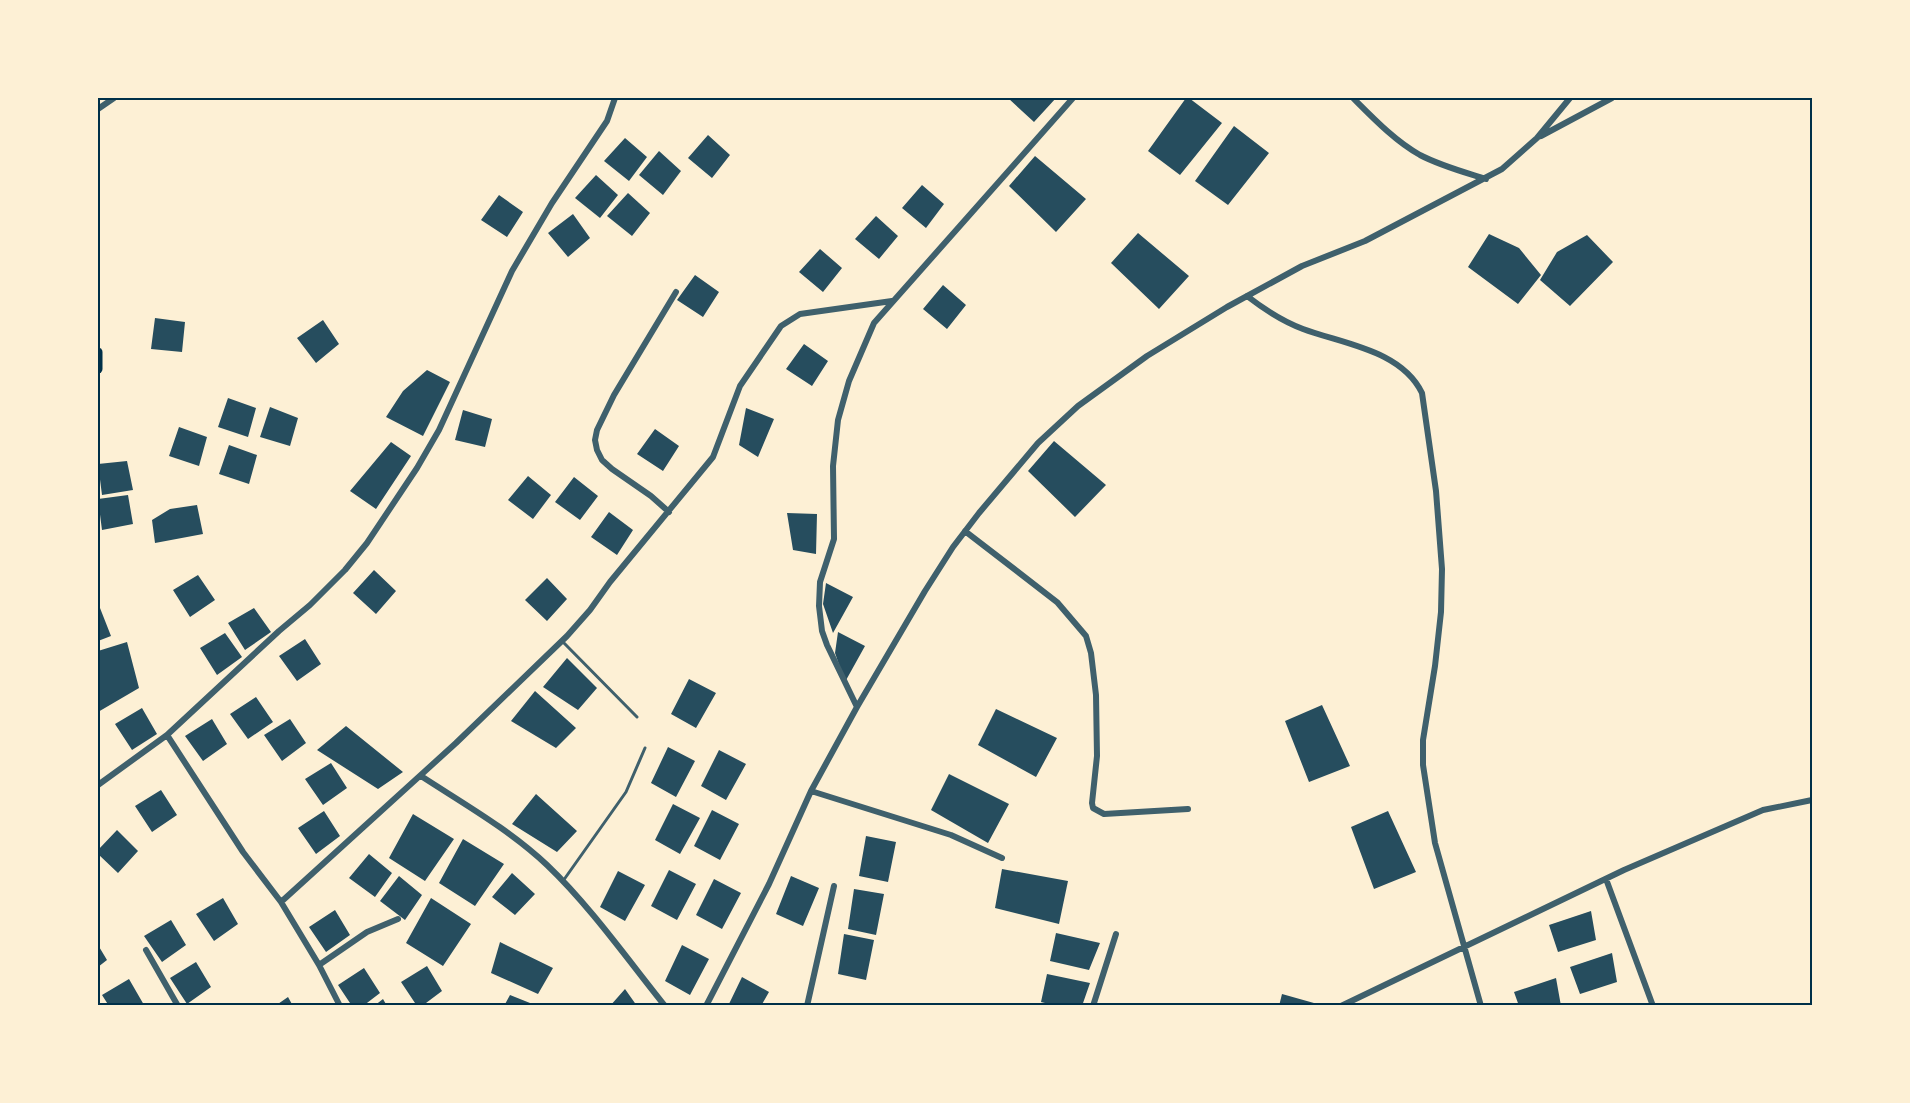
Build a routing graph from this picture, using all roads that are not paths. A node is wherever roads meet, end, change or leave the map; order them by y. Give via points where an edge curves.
1 (114, 98) edge
2 (615, 98) edge
3 (1073, 98) edge
4 (1353, 98) edge
5 (1570, 98) edge
6 (1612, 98) edge
7 (98, 109) edge
8 (1537, 138) junction
9 (1486, 179) junction
10 (676, 292) dead end
11 (1247, 296) junction
12 (892, 301) junction
13 (98, 352) edge
14 (98, 369) edge
15 (669, 512) junction
16 (965, 531) junction
17 (562, 640) junction
18 (857, 708) junction
19 (637, 717) dead end
20 (166, 735) junction
21 (645, 748) dead end
22 (420, 776) junction
23 (98, 785) edge
24 (812, 791) junction
25 (1812, 800) edge
26 (1188, 809) dead end
27 (1002, 858) dead end
28 (1606, 879) junction
29 (562, 882) junction
30 (834, 886) dead end
31 (281, 902) junction
32 (398, 919) dead end
33 (1116, 934) dead end
34 (1464, 947) junction
35 (146, 950) dead end
36 (319, 965) junction
37 (178, 1005) edge
38 (340, 1005) edge
39 (665, 1005) edge
40 (706, 1005) edge
41 (807, 1005) edge
42 (1093, 1005) edge
43 (1341, 1005) edge
44 (1481, 1005) edge
45 (1653, 1005) edge

1 - 7 street
2 - 20 street via 607,121 512,271 439,430 367,543 310,605
3 - 12 street
4 - 9 street via 1419,155
5 - 8 street
6 - 8 street
8 - 9 street
9 - 11 street
10 - 15 street via 610,402 595,440 602,460
11 - 16 street via 1147,356 1078,406 1038,443
11 - 34 street via 1274,316 1395,363 1417,382 1422,393 1442,569 1441,612 1423,765 1435,843
12 - 15 street via 800,314 781,326 740,386 713,457
12 - 18 street via 874,323 849,381 838,420 833,466 834,539 819,591 827,645
13 - 14 main road
15 - 17 street
16 - 18 street
16 - 26 street via 1057,602 1086,636 1096,695 1093,808 1104,814
17 - 19 lane
17 - 22 street
18 - 24 street
20 - 23 street
20 - 31 street
21 - 29 lane via 626,792
22 - 29 street via 507,832
22 - 31 street
24 - 27 street via 951,835
24 - 40 street
25 - 28 street via 1763,810
28 - 34 street
28 - 45 street
29 - 39 street
30 - 41 street
31 - 36 street
32 - 36 street via 367,932
33 - 42 street
34 - 43 street
34 - 44 street
35 - 37 street
36 - 38 street

